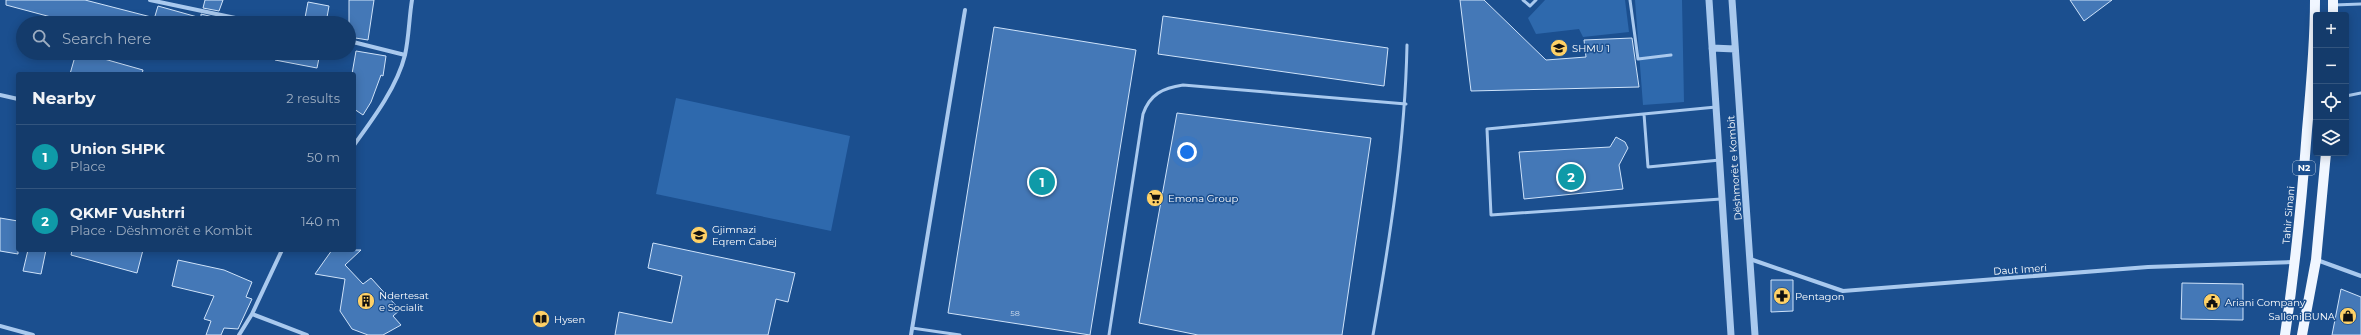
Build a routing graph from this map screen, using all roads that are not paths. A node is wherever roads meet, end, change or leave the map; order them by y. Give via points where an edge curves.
1 (150, 0) edge
2 (412, 0) edge
3 (1523, 0) edge
4 (1536, 0) edge
5 (1630, 0) edge
6 (1709, 0) edge
7 (1732, 0) edge
8 (2315, 0) edge
9 (2361, 4) edge
10 (2333, 7) edge
11 (965, 10) dead end
12 (226, 16) edge
13 (356, 43) edge
14 (1407, 45) dead end
15 (1712, 48) junction
16 (1735, 48) junction
17 (405, 55) junction
18 (1671, 55) dead end
19 (2361, 93) edge
20 (0, 95) edge
21 (2349, 95) edge
22 (16, 99) edge
23 (1406, 104) junction
24 (1716, 107) junction
25 (1644, 114) junction
26 (356, 142) edge
27 (2326, 156) edge
28 (1720, 160) junction
29 (1723, 199) junction
30 (281, 252) edge
31 (1750, 259) junction
32 (2316, 260) junction
33 (2296, 262) junction
34 (2361, 276) edge
35 (252, 314) junction
36 (0, 326) edge
37 (912, 328) junction
38 (33, 335) edge
39 (239, 335) edge
40 (307, 335) edge
41 (911, 335) edge
42 (960, 335) edge
43 (1109, 335) edge
44 (1373, 335) edge
45 (1731, 335) edge
46 (1756, 335) edge
47 (2285, 335) edge
48 (2302, 335) edge

1 - 12 street
2 - 17 street
3 - 4 lane via 1530,6
5 - 18 lane via 1638,59
6 - 15 street, Dëshmorët e Kombit
7 - 16 street, Dëshmorët e Kombit
8 - 33 main road, Tahir Sinani / N2 via 2315,33
9 - 10 lane
11 - 37 street
13 - 17 street
14 - 23 lane
15 - 16 street
15 - 24 street, Dëshmorët e Kombit
16 - 31 street, Dëshmorët e Kombit
17 - 26 street via 384,101
19 - 21 lane
20 - 22 street
23 - 43 lane via 1183,85 1156,93 1143,114
23 - 44 lane via 1386,262
24 - 25 lane
24 - 28 street, Dëshmorët e Kombit
25 - 28 lane via 1648,168
25 - 29 lane via 1487,129 1491,215
27 - 32 main road, N2
28 - 29 street, Dëshmorët e Kombit
29 - 45 street, Dëshmorët e Kombit
30 - 35 street
31 - 33 street, Daut Imeri via 1843,291 2148,267
31 - 46 street, Dëshmorët e Kombit
32 - 34 street
32 - 48 main road, N2
33 - 47 main road, Tahir Sinani / N2
35 - 39 street
35 - 40 street
36 - 38 street
37 - 41 street
37 - 42 lane

